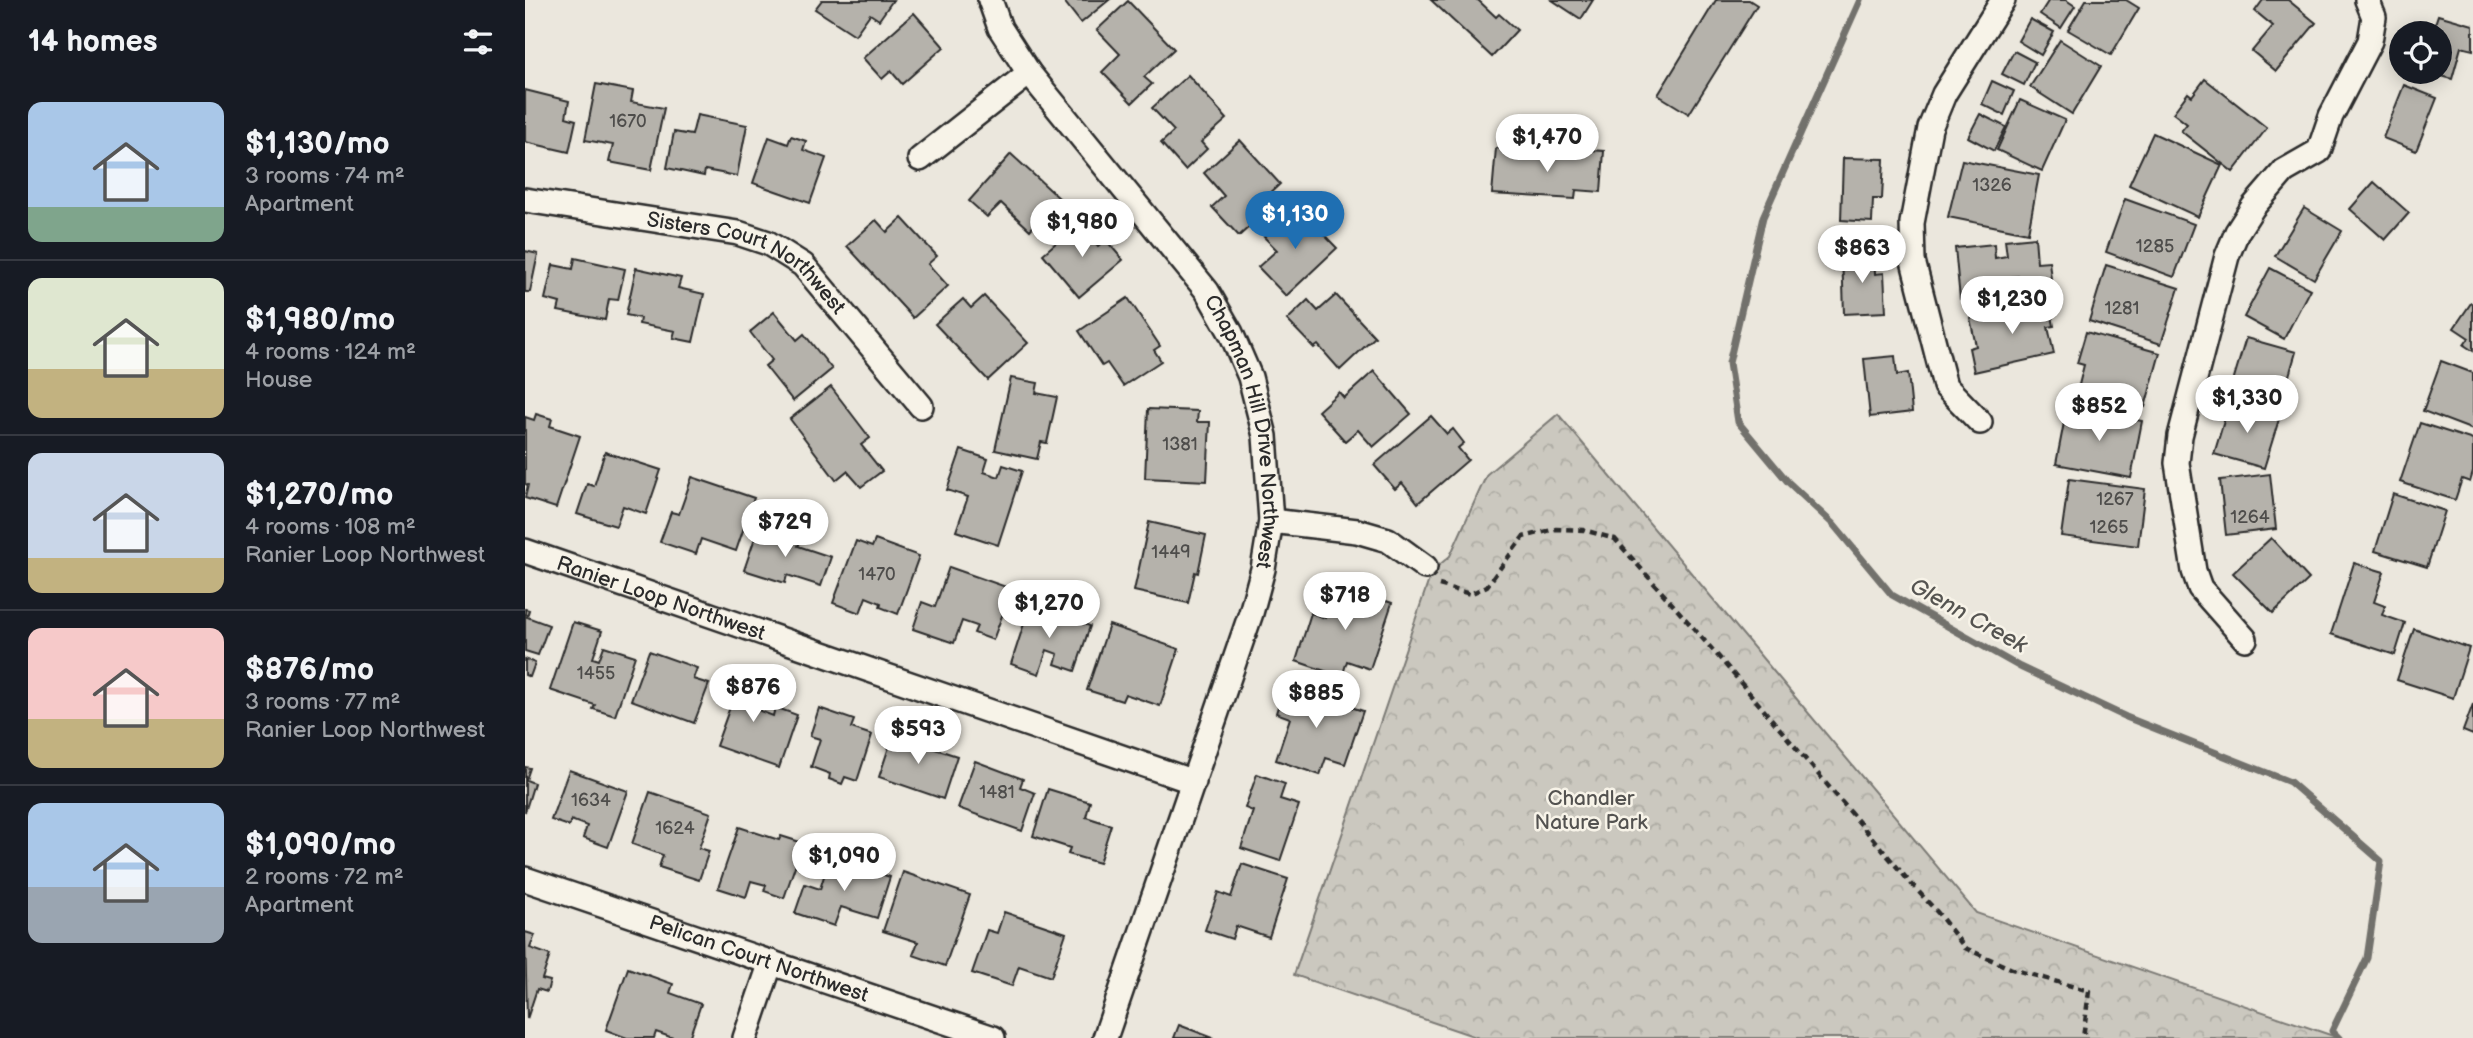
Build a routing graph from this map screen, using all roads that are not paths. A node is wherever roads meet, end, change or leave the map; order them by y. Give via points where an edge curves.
1 (990, 0) edge
2 (2003, 0) edge
3 (2367, 0) edge
4 (1029, 73) junction
5 (920, 159) dead end
6 (525, 200) edge
7 (921, 406) dead end
8 (1980, 422) dead end
9 (1271, 521) junction
10 (525, 551) edge
11 (1426, 567) road end
12 (2245, 639) dead end
13 (1194, 782) junction
14 (525, 878) edge
15 (771, 962) junction
16 (745, 1038) edge
17 (993, 1038) edge
18 (1105, 1038) edge

1 - 4 street, Chapman Hill Drive Northwest via 1000,28
2 - 8 street via 1944,94 1930,128 1912,223 1913,261 1945,386
3 - 12 street via 2374,17 2370,41 2331,116 2319,151 2284,170 2237,232 2180,436 2177,463 2194,571 2200,588
4 - 5 street
4 - 9 street, Chapman Hill Drive Northwest via 1207,291 1231,333 1250,377 1265,436
6 - 7 street, Sisters Court Northwest via 738,233 768,243 803,265
9 - 11 street via 1357,531 1388,540
9 - 13 street, Chapman Hill Drive Northwest via 1251,613
10 - 13 street, Ranier Loop Northwest
13 - 18 street, Chapman Hill Drive Northwest
14 - 15 street, Pelican Court Northwest
15 - 16 street
15 - 17 street, Pelican Court Northwest

